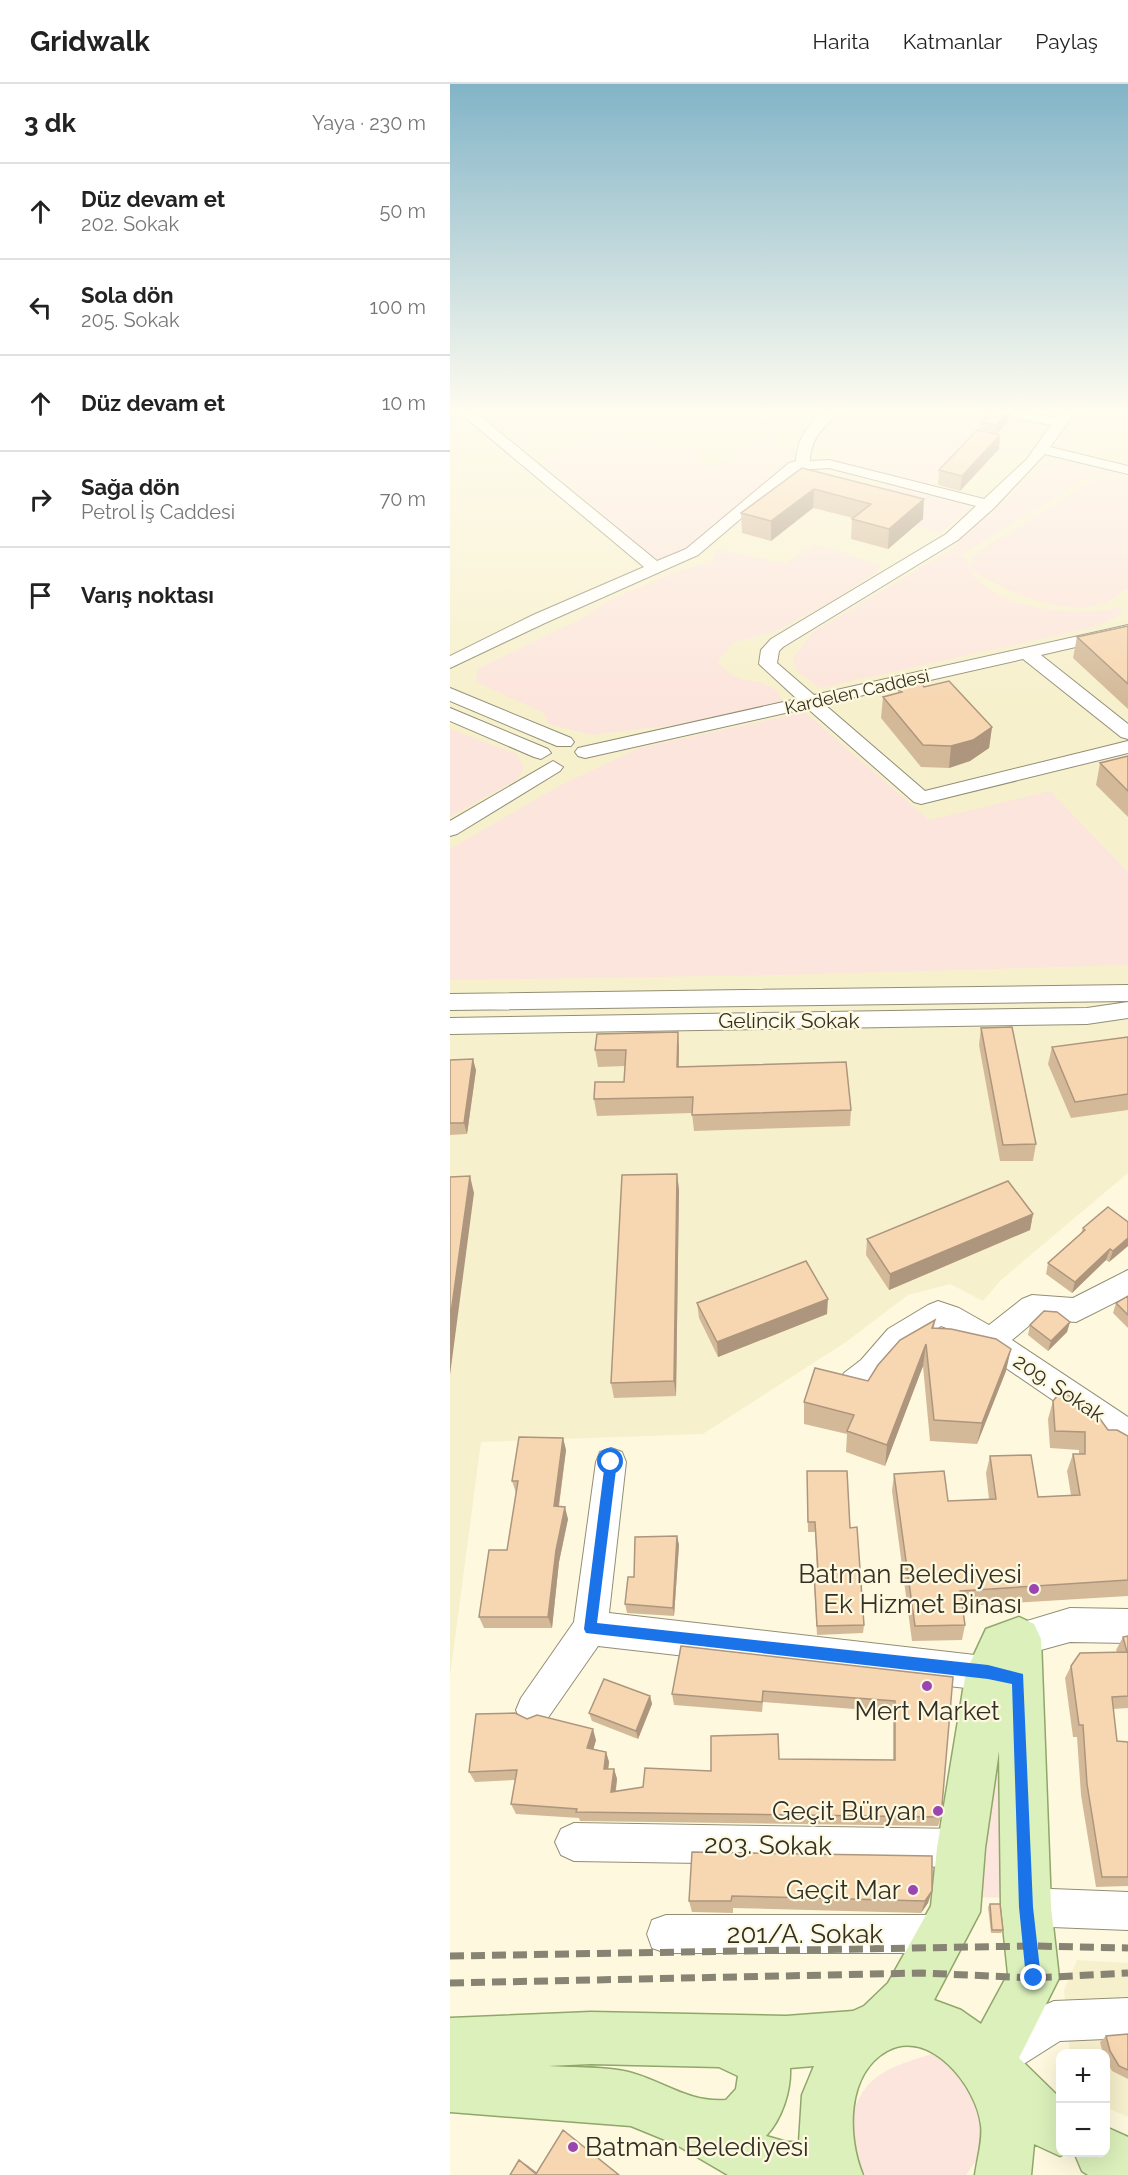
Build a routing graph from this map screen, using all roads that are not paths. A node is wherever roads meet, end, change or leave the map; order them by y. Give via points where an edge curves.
1 (988, 505) edge
2 (579, 506) edge
3 (746, 506) edge
4 (654, 567) junction
5 (1128, 630) edge
6 (1027, 653) junction
7 (450, 663) edge
8 (450, 694) edge
9 (814, 702) junction
10 (450, 714) edge
11 (1128, 732) edge
12 (564, 742) junction
13 (1128, 747) edge
14 (585, 752) junction
15 (547, 760) junction
16 (450, 830) edge
17 (1128, 993) edge
18 (1068, 995) junction
19 (450, 1002) edge
20 (1128, 1010) edge
21 (1087, 1016) junction
22 (450, 1026) edge
23 (1128, 1282) edge
24 (990, 1341) junction
25 (854, 1382) edge
26 (1128, 1434) edge
27 (611, 1462) dead end
28 (1128, 1626) edge
29 (590, 1629) junction
30 (1008, 1663) junction
31 (533, 1710) dead end
32 (574, 1842) dead end
33 (961, 1848) junction
34 (1026, 1907) junction
35 (1128, 1911) edge
36 (666, 1934) dead end
37 (945, 1934) junction
38 (1128, 2018) edge
39 (872, 2030) junction
40 (720, 2040) junction
41 (450, 2044) edge
42 (987, 2064) junction
43 (450, 2085) edge
44 (694, 2125) junction
45 (1056, 2127) edge
46 (1109, 2157) edge
47 (1128, 2169) edge
48 (833, 2173) edge
49 (1128, 2174) edge
50 (744, 2175) edge
51 (1002, 2175) edge
52 (1123, 2175) edge

1 - 9 street via 952,537 770,650 768,664
2 - 4 street
3 - 4 street via 706,542 679,559
4 - 7 street
5 - 6 street, Kardelen Caddesi
6 - 9 street, Kardelen Caddesi
6 - 11 street
8 - 12 street
9 - 13 street via 921,798
9 - 14 street, Kardelen Caddesi
10 - 15 street
12 - 14 street via 576,744
12 - 15 street via 549,746
14 - 15 street via 579,763 567,767
15 - 16 street
17 - 18 street, Gelincik Sokak
18 - 19 street, Gelincik Sokak
18 - 21 street
20 - 21 street, Gelincik Sokak
21 - 22 street, Gelincik Sokak
23 - 24 street, 209. Sokak via 1076,1310 1032,1307
24 - 25 street, 209. Sokak via 959,1320 938,1313 898,1338 872,1369
24 - 26 street, 209. Sokak
27 - 29 street
28 - 30 street via 1070,1625
29 - 30 street
29 - 31 street
30 - 33 main road
30 - 34 main road
32 - 33 street, 203. Sokak
33 - 37 main road via 955,1912
34 - 35 street
34 - 42 main road via 1034,1978
36 - 37 street, 201/A. Sokak
37 - 39 main road via 906,2001
38 - 42 street via 1054,2021
39 - 40 main road via 786,2042
39 - 42 main road via 910,2018 939,2024 965,2039
39 - 48 main road via 845,2056 832,2080 826,2108 826,2138
40 - 41 main road via 591,2038
40 - 44 main road via 755,2056 764,2067 762,2095 743,2121 728,2127
42 - 45 main road
42 - 51 main road via 1001,2093 1008,2126 1007,2159
43 - 44 main road via 631,2099
44 - 48 main road via 755,2160 787,2169
44 - 50 main road
46 - 47 main road
49 - 52 main road

